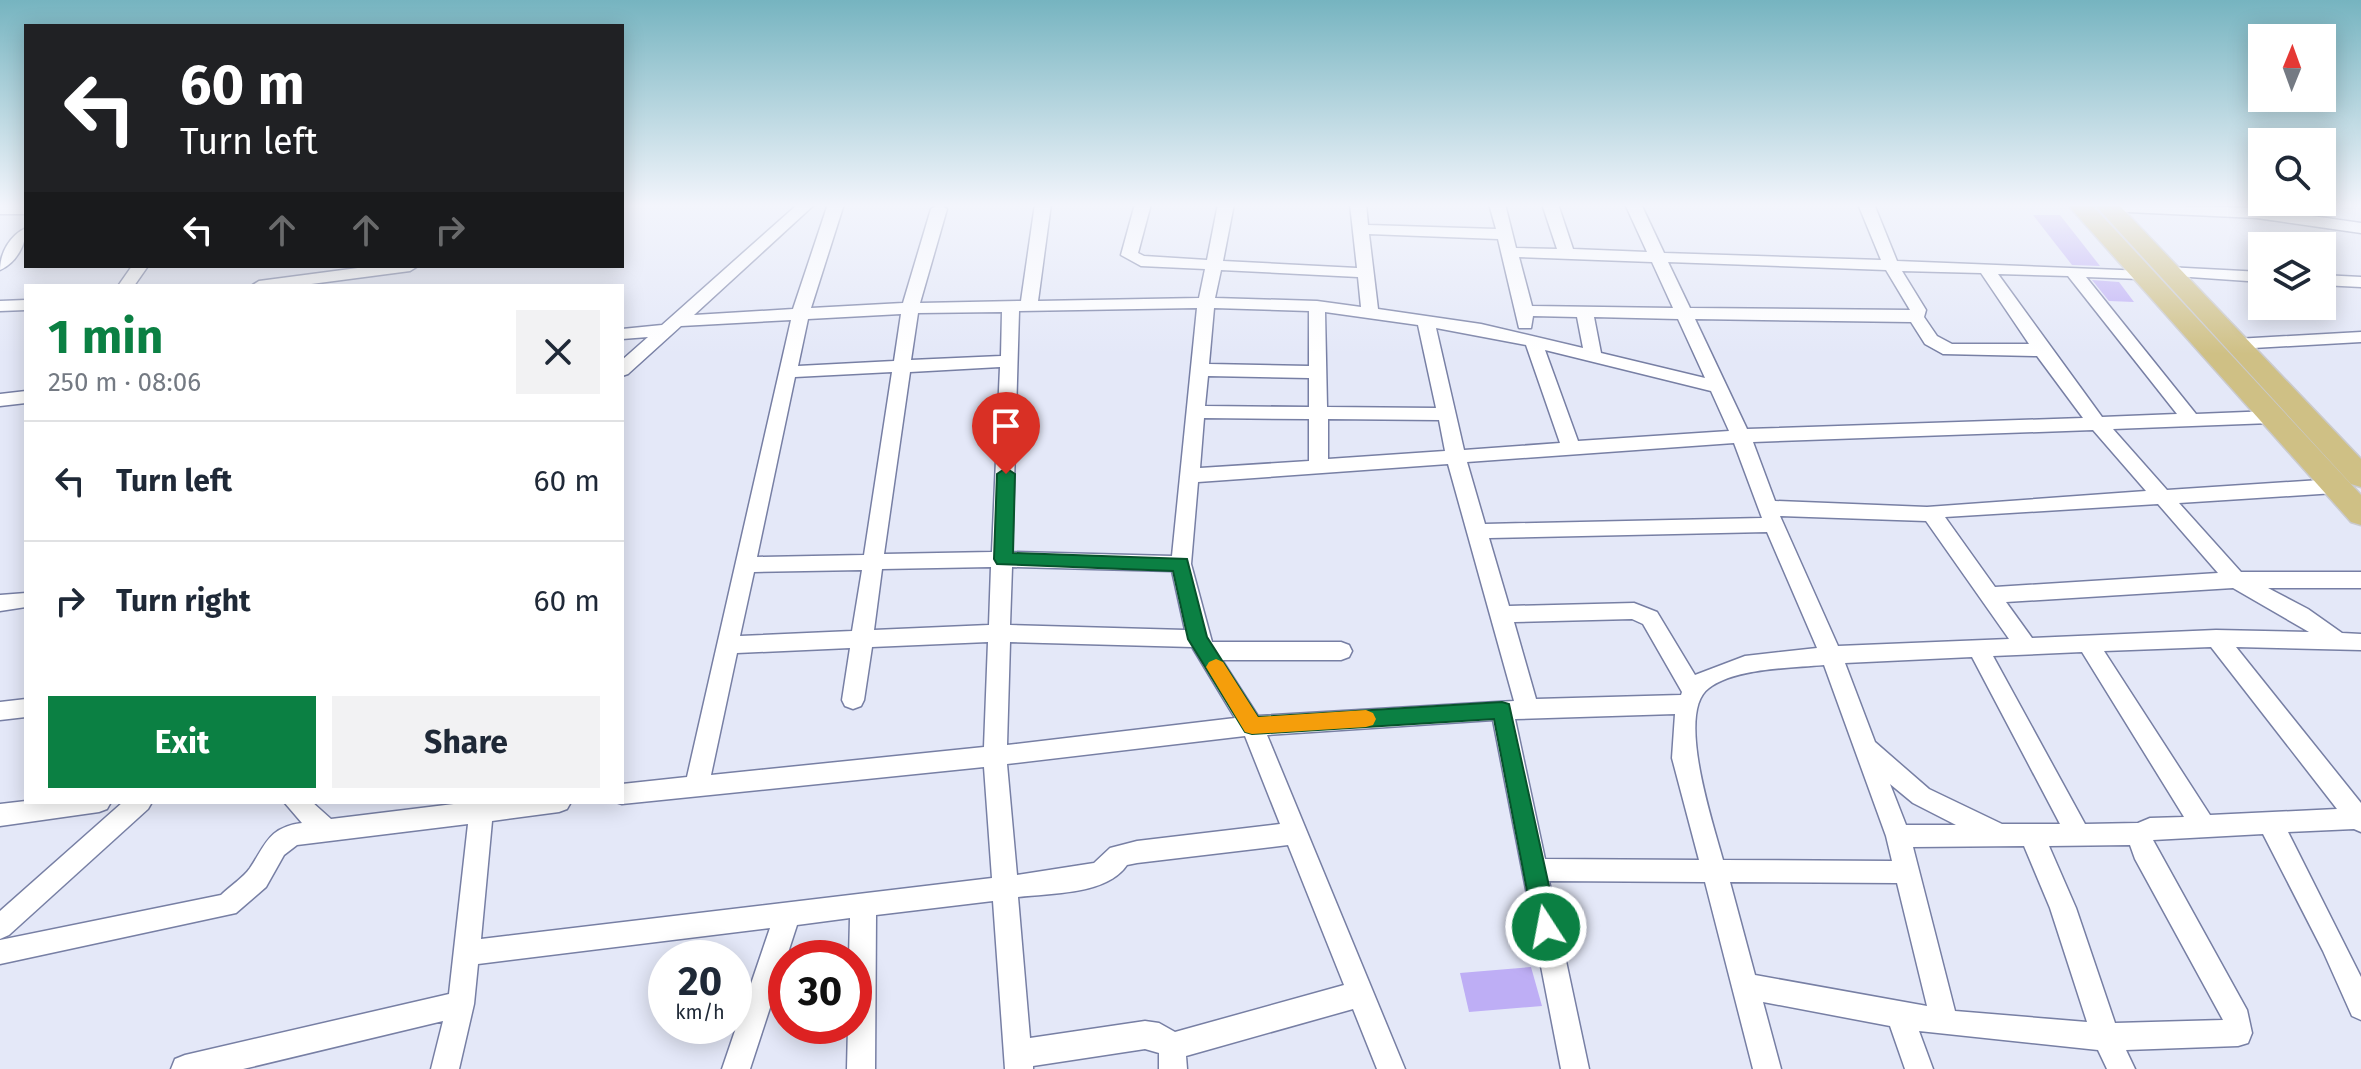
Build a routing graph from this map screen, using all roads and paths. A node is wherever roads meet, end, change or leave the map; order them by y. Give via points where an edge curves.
1 (752, 254) edge
2 (820, 254) edge
3 (926, 254) edge
4 (1032, 254) edge
5 (1129, 254) edge
6 (1216, 254) edge
7 (1363, 254) edge
8 (1509, 254) edge
9 (1564, 254) edge
10 (1567, 254) joint
11 (1886, 254) edge
12 (2122, 254) edge
13 (2150, 254) edge
14 (1657, 256) junction
15 (1214, 264) junction
16 (1891, 265) junction
17 (298, 268) edge
18 (396, 268) edge
19 (1986, 269) junction
20 (2073, 272) junction
21 (2167, 272) junction
22 (1365, 273) junction
23 (2140, 274) junction
24 (2248, 276) edge
25 (2336, 281) edge
26 (2361, 282) edge
27 (291, 283) junction
28 (280, 284) edge
29 (1206, 303) junction
30 (24, 305) edge
31 (0, 306) edge
32 (1020, 306) junction
33 (1317, 306) junction
34 (910, 308) junction
35 (1525, 311) junction
36 (1684, 311) junction
37 (801, 312) junction
38 (1584, 312) junction
39 (1370, 313) junction
40 (1916, 317) junction
41 (1426, 322) junction
42 (672, 326) junction
43 (624, 334) edge
44 (2361, 337) edge
45 (1530, 342) junction
46 (2236, 344) junction
47 (2042, 350) junction
48 (1593, 354) junction
49 (1009, 361) junction
50 (901, 367) junction
51 (624, 368) edge
52 (1199, 370) junction
53 (787, 372) junction
54 (1318, 372) junction
55 (1718, 387) junction
56 (24, 397) edge
57 (0, 400) edge
58 (1318, 411) junction
59 (1195, 412) junction
60 (1447, 414) junction
61 (2271, 417) junction
62 (2191, 420) junction
63 (2098, 424) junction
64 (1741, 436) junction
65 (1571, 447) junction
66 (1456, 457) junction
67 (1319, 467) junction
68 (1188, 476) junction
69 (2361, 477) edge
70 (2335, 486) junction
71 (2163, 497) junction
72 (1932, 514) junction
73 (2361, 514) edge
74 (1771, 517) junction
75 (1477, 531) junction
76 (1003, 559) junction
77 (873, 562) junction
78 (1181, 564) junction
79 (745, 565) junction
80 (2236, 580) junction
81 (2361, 580) edge
82 (1990, 595) junction
83 (23, 600) dead end
84 (0, 603) edge
85 (1501, 614) junction
86 (999, 633) junction
87 (2216, 638) junction
88 (862, 639) junction
89 (2350, 642) edge
90 (2088, 644) junction
91 (728, 645) junction
92 (1202, 645) junction
93 (2025, 645) junction
94 (1978, 649) junction
95 (1341, 651) dead end
96 (1831, 655) junction
97 (1690, 698) junction
98 (853, 700) dead end
99 (24, 708) edge
100 (1528, 709) junction
101 (1502, 710) junction
102 (0, 711) edge
103 (1252, 726) junction
104 (1864, 746) junction
105 (995, 756) junction
106 (697, 784) junction
107 (624, 794) edge
108 (84, 804) edge
109 (138, 804) edge
110 (298, 804) edge
111 (527, 804) edge
112 (480, 807) edge
113 (0, 815) edge
114 (2360, 819) edge
115 (2270, 823) junction
116 (2204, 827) junction
117 (326, 830) junction
118 (1294, 833) junction
119 (2031, 833) junction
120 (2077, 833) junction
121 (1998, 834) junction
122 (2140, 834) junction
123 (1898, 836) junction
124 (1712, 869) junction
125 (1534, 870) junction
126 (1907, 872) junction
127 (1005, 888) junction
128 (863, 905) junction
129 (788, 914) junction
130 (0, 927) edge
131 (0, 952) edge
132 (465, 953) junction
133 (1744, 986) junction
134 (1360, 994) junction
135 (461, 1004) junction
136 (2361, 1007) edge
137 (1899, 1015) junction
138 (1945, 1023) junction
139 (2106, 1037) junction
140 (1172, 1058) edge
141 (1018, 1065) edge
142 (185, 1069) edge
143 (445, 1069) edge
144 (736, 1069) edge
145 (861, 1069) edge
146 (1391, 1069) edge
147 (1575, 1069) edge
148 (1767, 1069) edge
149 (1919, 1069) edge
150 (2121, 1069) edge

1 - 42 street
2 - 37 street
3 - 34 street
4 - 32 street
5 - 15 street
6 - 15 street
7 - 22 street
8 - 35 street
9 - 10 street
10 - 14 street
11 - 16 street
12 - 23 main road
13 - 21 main road
14 - 16 street
14 - 36 street
15 - 22 street
15 - 29 street
16 - 19 street
16 - 40 street via 1918,310
17 - 27 street
18 - 27 street
19 - 20 street
19 - 47 street
20 - 23 street
20 - 62 street
21 - 24 street
21 - 46 main road
22 - 39 street
23 - 61 main road
25 - 26 street
27 - 28 street
29 - 32 street
29 - 33 street
29 - 52 street
30 - 31 street
32 - 34 street
32 - 49 street
33 - 39 street
33 - 54 street
34 - 37 street
34 - 50 street
35 - 38 street
35 - 45 street
36 - 38 street
36 - 40 street
36 - 55 street
37 - 42 street
37 - 53 street
38 - 48 street
39 - 41 street
40 - 47 street via 1931,340 1949,350
41 - 45 street
41 - 60 street
42 - 43 street
42 - 51 street
44 - 46 street
45 - 48 street
45 - 65 street
46 - 69 main road
47 - 63 street
48 - 55 street
49 - 50 street
49 - 76 street
50 - 53 street
50 - 77 street
52 - 54 street
52 - 59 street
53 - 79 street
54 - 58 street
55 - 64 street
56 - 57 street
58 - 59 street
58 - 60 street
58 - 67 street
59 - 68 street
60 - 66 street
61 - 62 street
61 - 70 main road
62 - 63 street
63 - 64 street
63 - 71 street
64 - 65 street
64 - 74 street
65 - 66 street
66 - 67 street
66 - 75 street
67 - 68 street
68 - 78 street
70 - 71 street
70 - 73 main road
71 - 72 street via 1942,509
71 - 80 street
72 - 74 street
72 - 82 street
74 - 75 street
74 - 96 street
75 - 85 street
76 - 77 street
76 - 78 street
76 - 86 street
77 - 79 street
77 - 88 street
78 - 92 street
79 - 91 street
80 - 81 street
80 - 82 street
80 - 89 street
82 - 93 street
83 - 84 street
85 - 97 street via 1634,611 1650,618
85 - 100 street
86 - 88 street
86 - 92 street
86 - 105 street
87 - 89 street
87 - 90 street
87 - 114 street
88 - 91 street
88 - 98 street
90 - 93 street
90 - 116 street
91 - 106 street
92 - 95 street
92 - 103 street
93 - 94 street
94 - 96 street
94 - 120 street
96 - 97 street via 1745,665 1700,682
96 - 104 street
97 - 100 street
97 - 124 street via 1684,758
99 - 102 street
100 - 101 street
101 - 103 street
101 - 125 street
103 - 105 street
103 - 118 street
104 - 121 street via 1921,796
104 - 123 street
105 - 106 street
105 - 127 street
106 - 107 street
108 - 113 street
109 - 130 street
110 - 117 street
111 - 112 street
112 - 117 street
112 - 132 street
114 - 115 street
115 - 116 street
115 - 136 street
116 - 122 street
117 - 131 street via 292,835 275,847 257,879 227,905
118 - 127 street via 1137,852 1119,856 1099,874
118 - 134 street
119 - 120 street
119 - 121 street
119 - 139 street via 2063,908
120 - 122 street
121 - 123 street
122 - 139 street via 2144,851 2237,1019 2238,1033
123 - 126 street
124 - 125 street
124 - 126 street
124 - 133 street
125 - 147 street
126 - 138 street
127 - 128 street
127 - 141 street
128 - 129 street
128 - 145 street
129 - 132 street
129 - 144 street
132 - 135 street
133 - 137 street
133 - 148 street
134 - 140 street
134 - 146 street
135 - 142 street
135 - 143 street
137 - 138 street
137 - 149 street
138 - 139 street
139 - 150 street
140 - 141 street via 1159,1037 1145,1035

